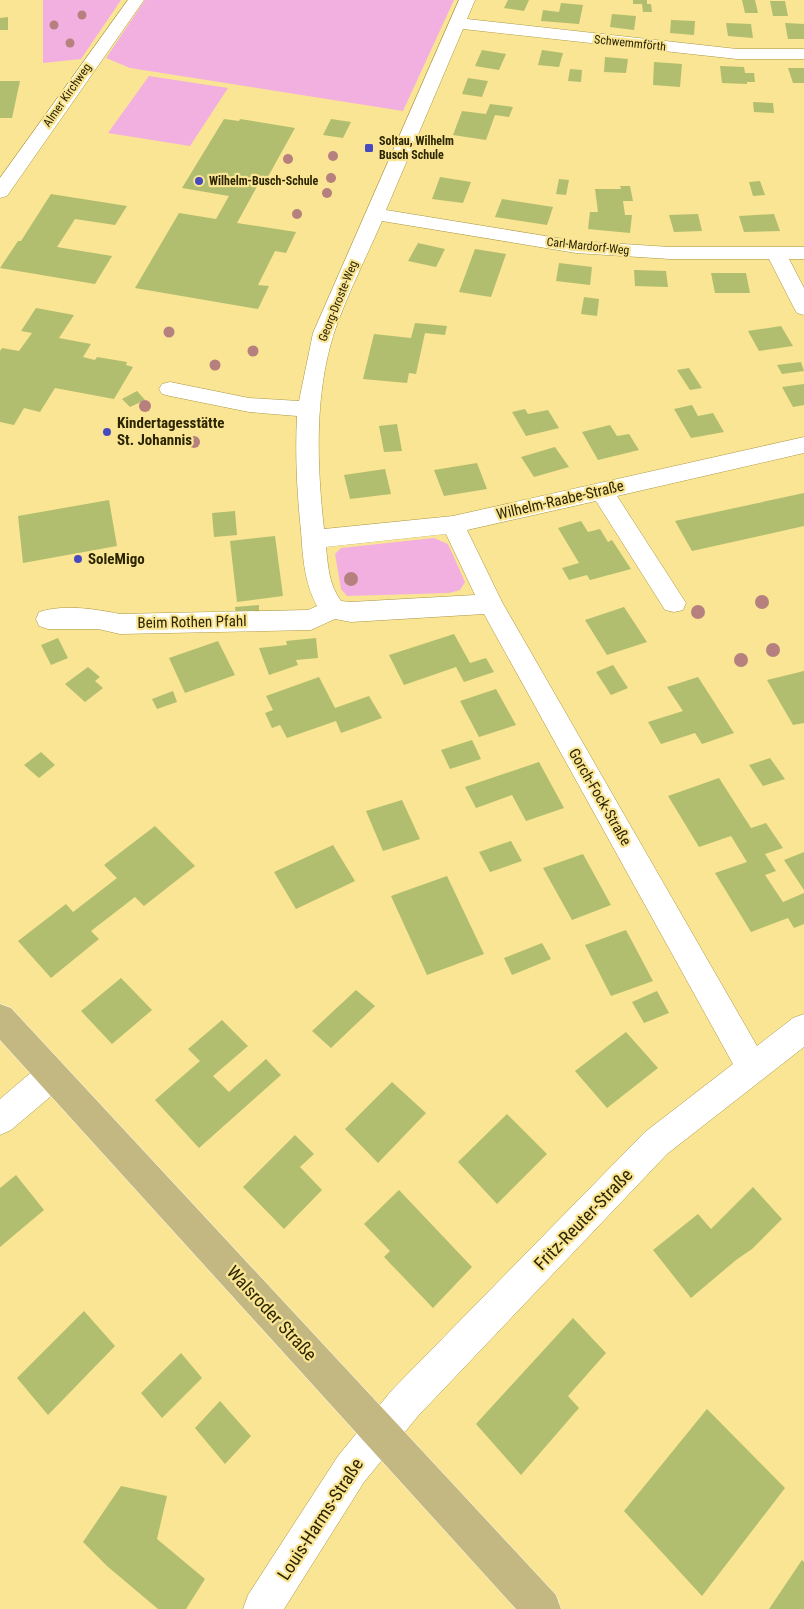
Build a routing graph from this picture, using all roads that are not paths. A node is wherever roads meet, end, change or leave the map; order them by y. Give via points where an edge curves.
1 (136, 0) edge
2 (467, 0) edge
3 (456, 23) junction
4 (804, 54) edge
5 (0, 192) edge
6 (374, 214) junction
7 (804, 253) edge
8 (776, 254) junction
9 (804, 308) edge
10 (170, 389) dead end
11 (308, 409) junction
12 (804, 444) edge
13 (601, 490) junction
14 (453, 526) junction
15 (314, 539) junction
16 (674, 603) dead end
17 (491, 604) junction
18 (333, 609) junction
19 (48, 619) dead end
20 (0, 1018) edge
21 (804, 1028) edge
22 (752, 1066) junction
23 (52, 1075) junction
24 (0, 1119) edge
25 (381, 1432) junction
26 (262, 1609) edge
27 (542, 1609) edge

1 - 5 street, Almer Kirchweg
2 - 3 street, Georg-Droste-Weg
3 - 4 street, Schwemmförth via 737,54
3 - 6 street, Georg-Droste-Weg
6 - 8 street, Carl-Mardorf-Weg via 576,247
6 - 11 street, Georg-Droste-Weg via 324,333
7 - 8 street, Carl-Mardorf-Weg
8 - 9 street
10 - 11 street via 249,406
11 - 15 street, Georg-Droste-Weg via 306,464
12 - 13 street, Wilhelm-Raabe-Straße
13 - 14 street, Wilhelm-Raabe-Straße
13 - 16 street
14 - 15 street, Wilhelm-Raabe-Straße
14 - 17 street, Gorch-Fock-Straße
15 - 18 street, Georg-Droste-Weg via 315,570 323,597
17 - 18 street via 351,612
17 - 22 street, Gorch-Fock-Straße
18 - 19 street, Beim Rothen Pfahl via 311,620 120,624 98,619
20 - 23 main road, Walsroder Straße
21 - 22 street, Fritz-Reuter-Straße
22 - 25 street, Fritz-Reuter-Straße via 656,1143 405,1403
23 - 24 street
23 - 25 main road, Walsroder Straße
25 - 26 street, Louis-Harms-Straße via 351,1469
25 - 27 main road, Walsroder Straße

